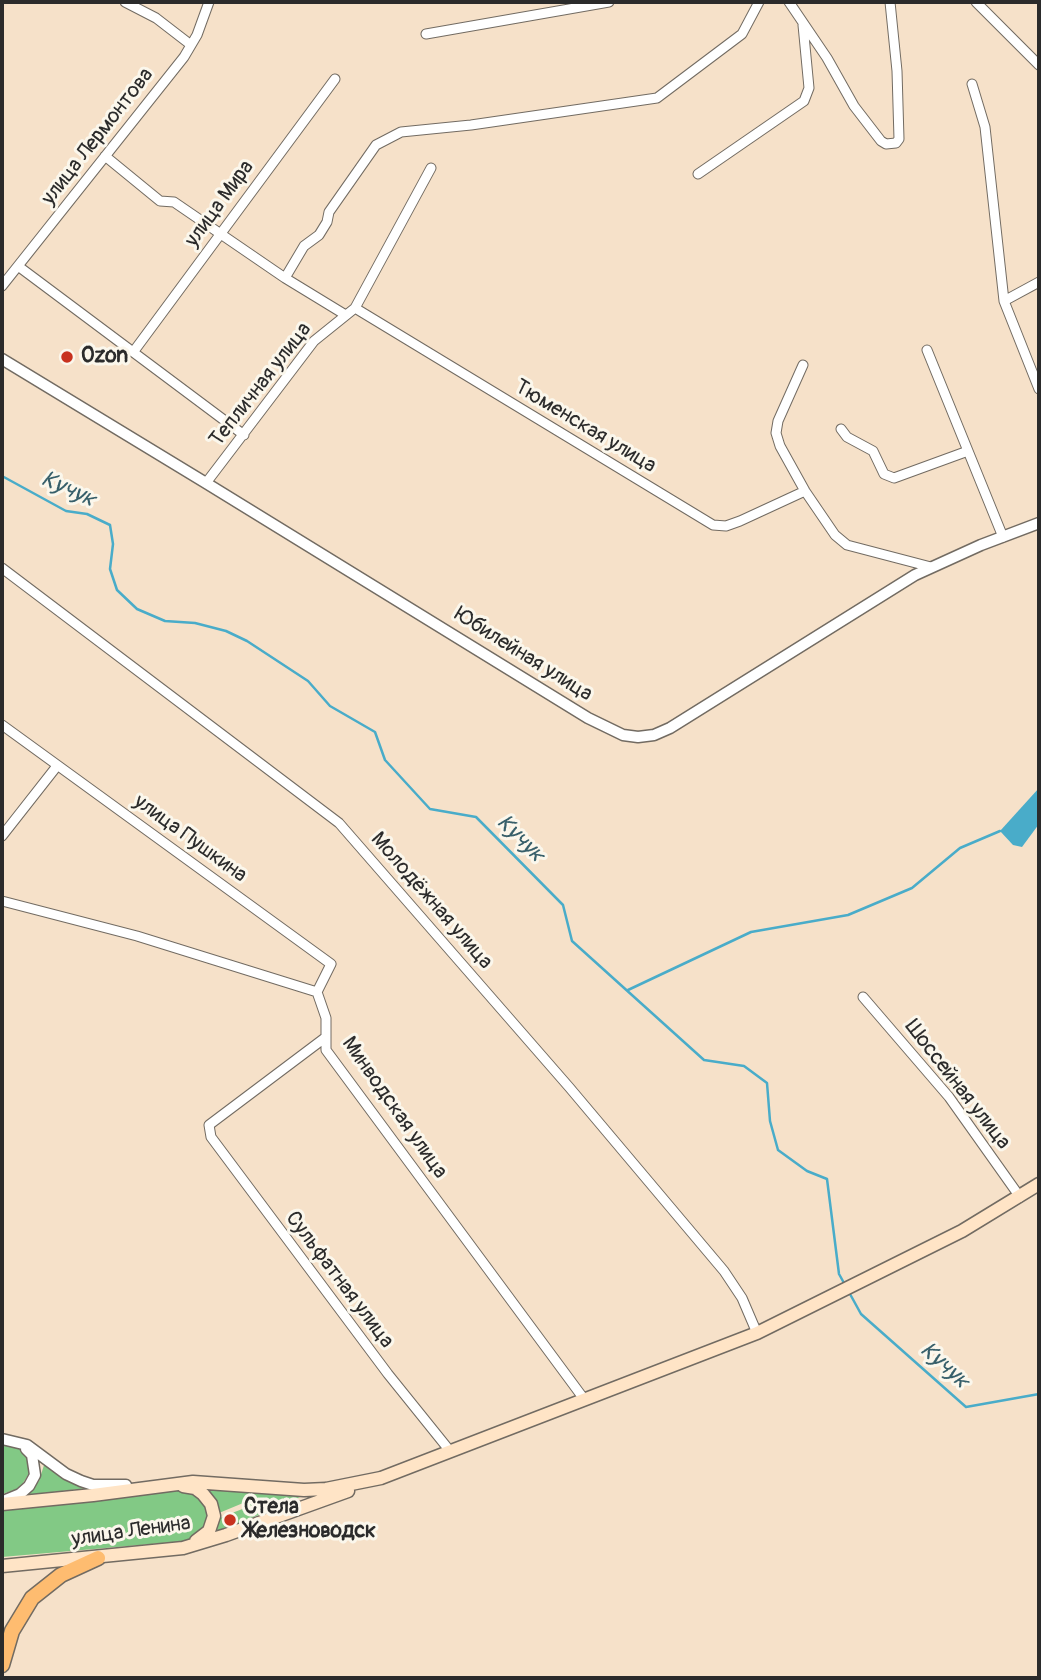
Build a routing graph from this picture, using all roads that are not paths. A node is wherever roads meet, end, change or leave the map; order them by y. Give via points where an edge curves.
1 (125, 2) edge
2 (209, 2) edge
3 (609, 2) edge
4 (759, 2) edge
5 (789, 2) edge
6 (890, 2) edge
7 (976, 2) edge
8 (803, 23) junction
9 (426, 34) dead end
10 (191, 46) junction
11 (1039, 65) edge
12 (335, 79) dead end
13 (972, 84) dead end
14 (105, 156) junction
15 (431, 168) dead end
16 (698, 174) dead end
17 (219, 234) junction
18 (18, 266) junction
19 (285, 278) junction
20 (1039, 282) edge
21 (2, 286) edge
22 (1004, 301) junction
23 (355, 308) junction
24 (344, 314) junction
25 (927, 350) dead end
26 (134, 351) junction
27 (2, 359) edge
28 (803, 365) dead end
29 (1039, 389) edge
30 (841, 429) dead end
31 (244, 435) junction
32 (968, 451) junction
33 (206, 482) junction
34 (804, 491) junction
35 (1038, 528) edge
36 (1003, 537) junction
37 (931, 567) junction
38 (2, 568) edge
39 (2, 726) edge
40 (57, 766) junction
41 (2, 836) edge
42 (2, 901) edge
43 (317, 992) junction
44 (863, 997) dead end
45 (326, 1037) junction
46 (1039, 1184) edge
47 (1020, 1197) junction
48 (757, 1333) junction
49 (584, 1399) junction
50 (2, 1439) edge
51 (15, 1441) junction
52 (450, 1451) junction
53 (380, 1478) junction
54 (173, 1484) junction
55 (2, 1503) edge
56 (183, 1548) junction
57 (98, 1558) junction
58 (2, 1566) edge
59 (2, 1665) edge

1 - 10 street via 156,18
2 - 10 street, улица Лермонтова
3 - 9 street
4 - 19 street via 734,41 657,98 401,132 376,145
5 - 8 street
6 - 8 street via 897,71 896,143 881,141
7 - 11 street
8 - 16 street via 809,88 804,101
10 - 14 street, улица Лермонтова
12 - 17 street, улица Мира
13 - 22 street via 985,127
14 - 17 street via 160,201 174,202
14 - 18 street, улица Лермонтова
15 - 23 street
17 - 19 street
17 - 26 street, улица Мира
18 - 21 street, улица Лермонтова
18 - 26 street
19 - 24 street
20 - 22 street
22 - 29 street
23 - 24 street, Тепличная улица
23 - 34 street, Тюменская улица via 713,525 740,521
24 - 31 street, Тепличная улица via 314,341
25 - 32 street
26 - 31 street
27 - 33 street, Юбилейная улица
28 - 34 street via 776,433
30 - 32 street via 846,437 873,451 884,474 894,478
31 - 33 street, Тепличная улица
32 - 36 street
33 - 37 street, Юбилейная улица via 588,718 638,737 670,728
34 - 37 street via 847,545
35 - 36 street, Юбилейная улица
36 - 37 street, Юбилейная улица
38 - 48 street, Молодёжная улица via 339,823 724,1271
39 - 40 street, улица Пушкина
40 - 41 street
40 - 43 street, улица Пушкина via 331,964
42 - 43 street via 137,936
43 - 45 street, Минводская улица via 326,1018
44 - 47 street, Шоссейная улица via 949,1097
45 - 49 street, Минводская улица via 326,1050
45 - 52 street, Сульфатная улица via 209,1125 211,1137
46 - 47 main road
47 - 48 main road via 962,1231
48 - 49 main road
49 - 52 main road
50 - 51 street
51 - 54 street via 66,1474 93,1485
51 - 55 street via 32,1455 35,1475 20,1494
52 - 53 main road
53 - 54 main road via 304,1490 215,1482
53 - 56 main road, улица Ленина
54 - 55 main road
54 - 56 main road via 203,1494 214,1516 209,1531
56 - 57 main road, улица Ленина
57 - 58 main road, улица Ленина
57 - 59 main road via 61,1574 32,1598 12,1631

